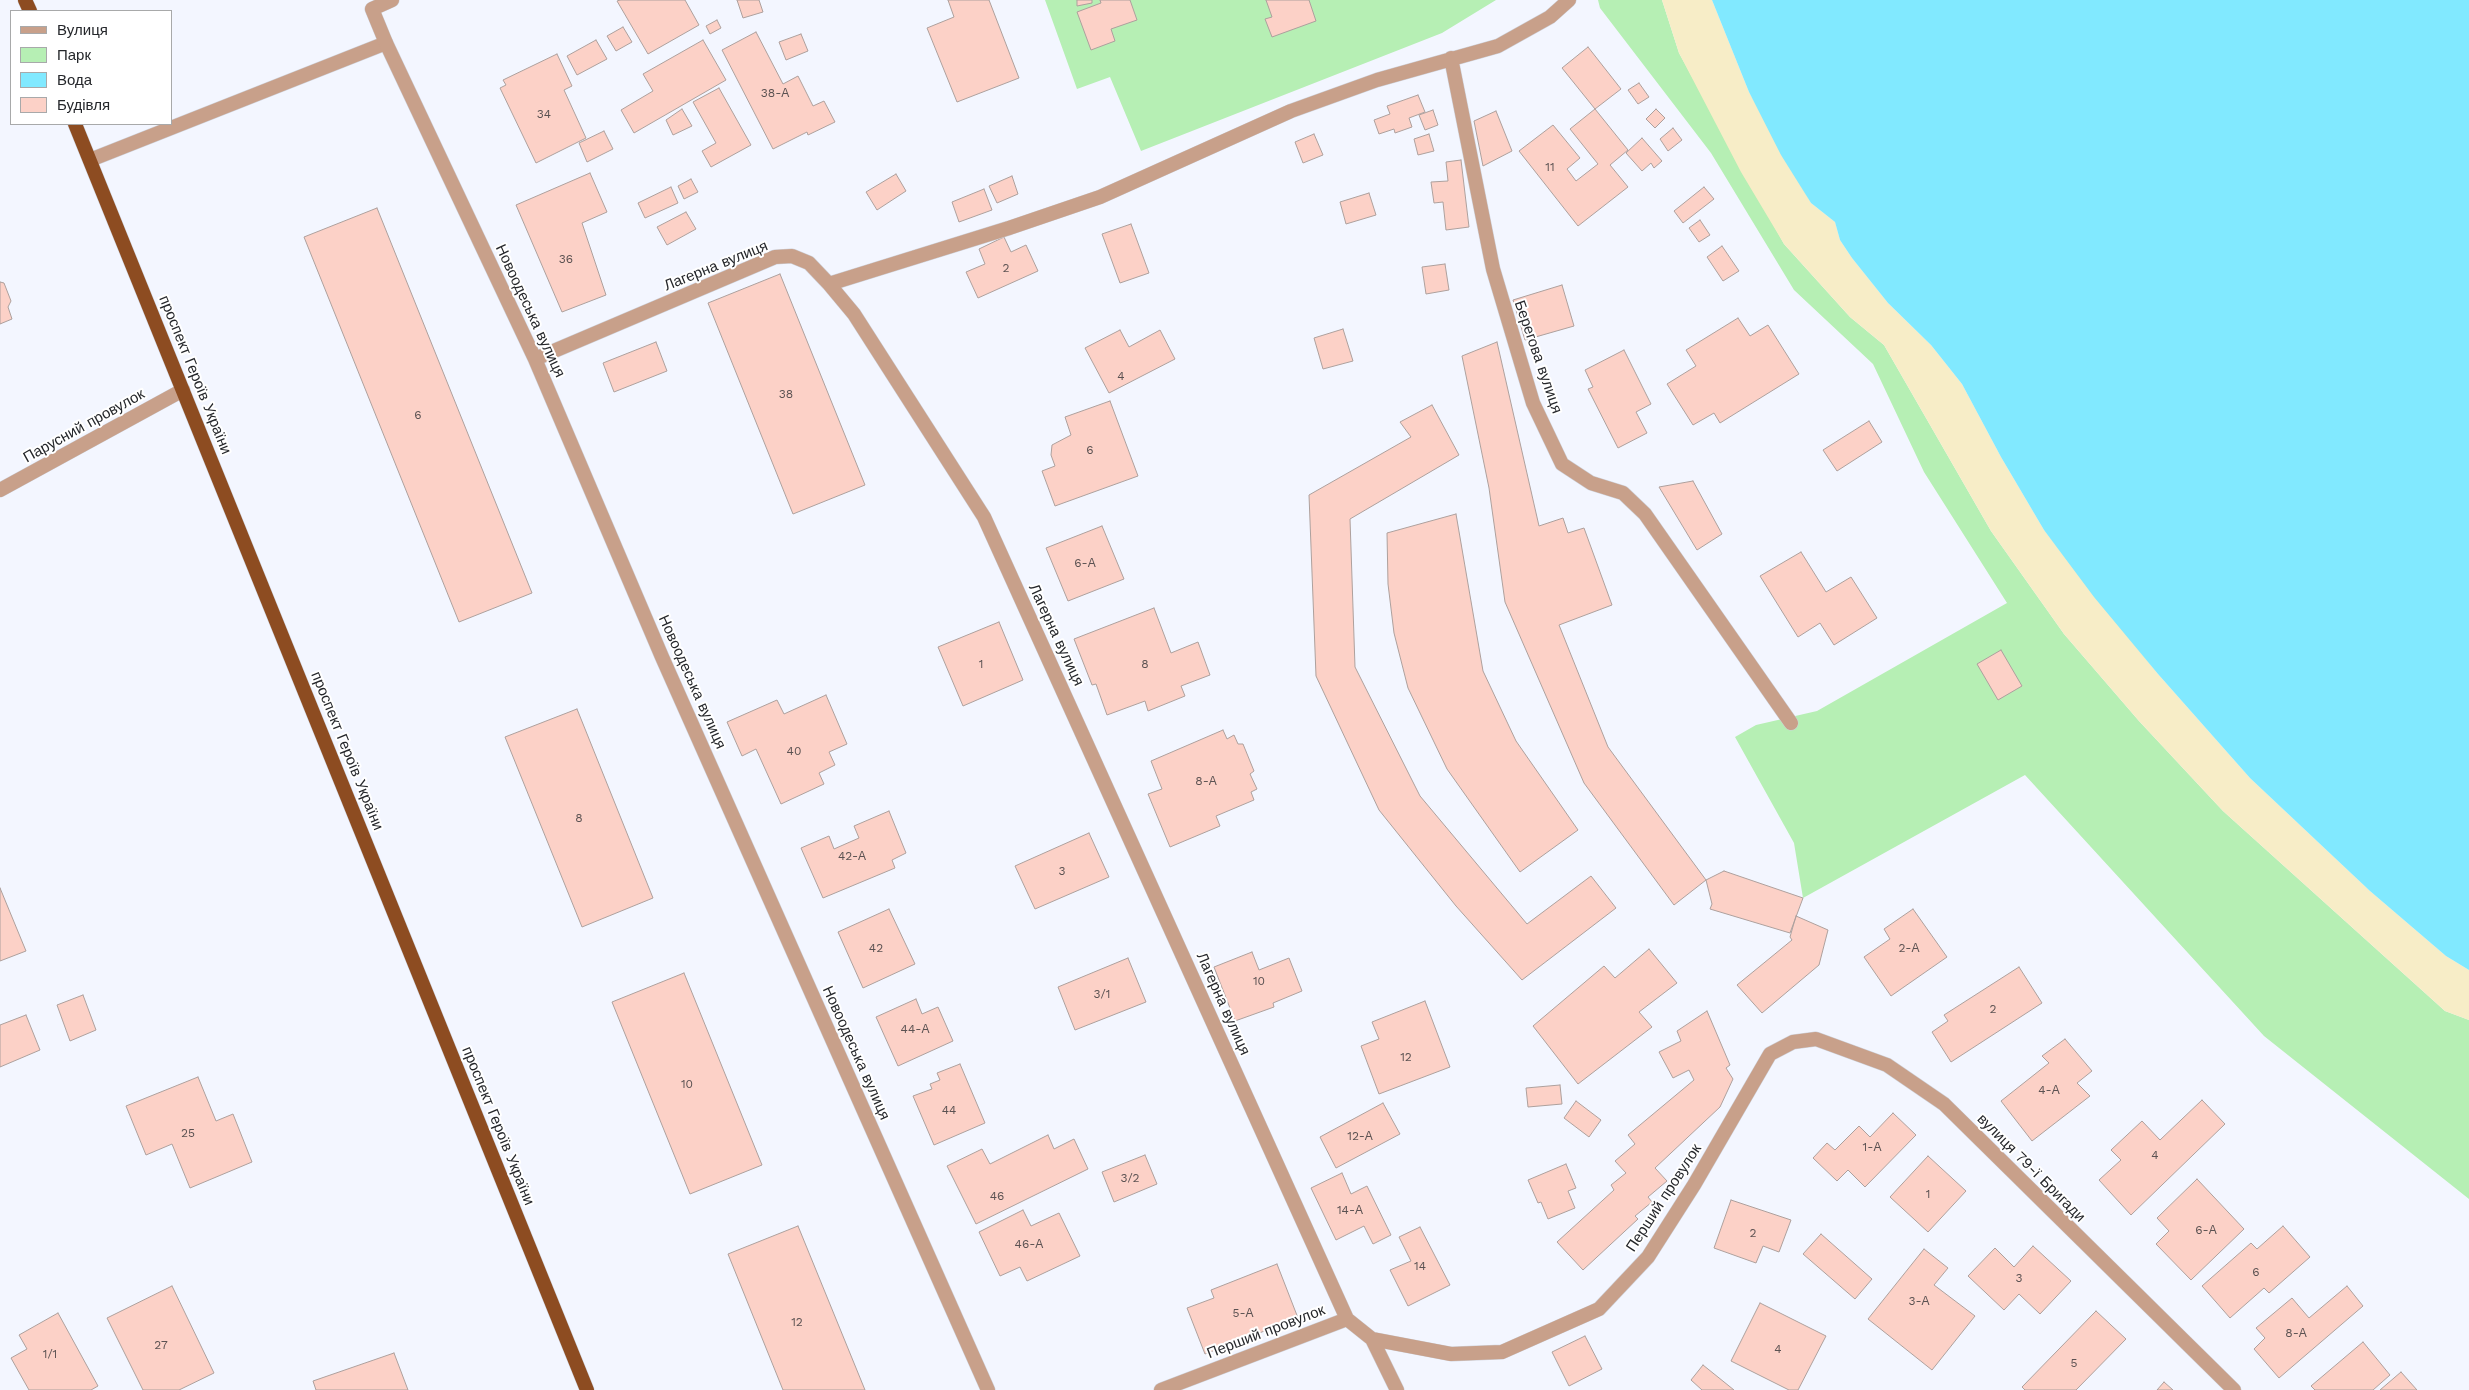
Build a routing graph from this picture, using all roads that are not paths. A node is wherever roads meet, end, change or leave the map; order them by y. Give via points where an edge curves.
1 (392, 0) edge
2 (1569, 0) edge
3 (386, 43) junction
4 (1452, 58) junction
5 (76, 125) edge
6 (90, 160) junction
7 (829, 284) junction
8 (535, 359) junction
9 (184, 390) junction
10 (0, 490) edge
11 (1791, 723) dead end
12 (1770, 1054) joint
13 (1347, 1319) junction
14 (1372, 1339) junction
15 (587, 1390) edge
16 (988, 1390) edge
17 (1160, 1390) edge
18 (1397, 1390) edge
19 (2234, 1390) edge

1 - 3 street, Новоодеська вулиця via 372,9
2 - 4 street via 1550,17 1498,46
3 - 6 street
3 - 8 street, Новоодеська вулиця
4 - 7 street via 1377,80 1291,111 1100,197
4 - 11 street, Берегова вулиця via 1493,269 1533,403 1562,464 1590,483 1623,493 1645,514
5 - 6 highway, проспект Героїв України
6 - 9 highway, проспект Героїв України
7 - 8 street, Лагерна вулиця via 809,263 792,256 775,257
7 - 13 street, Лагерна вулиця via 854,314 984,517
8 - 16 street, Новоодеська вулиця via 666,666
9 - 10 street, Парусний провулок
9 - 15 highway, проспект Героїв України
12 - 14 street, Перший провулок via 1648,1257 1598,1310 1502,1352 1451,1354
12 - 19 street, вулиця 79-ї Бригади via 1793,1042 1816,1039 1887,1065 1944,1104
13 - 14 street, Перший провулок
13 - 17 street, Перший провулок
14 - 18 street

